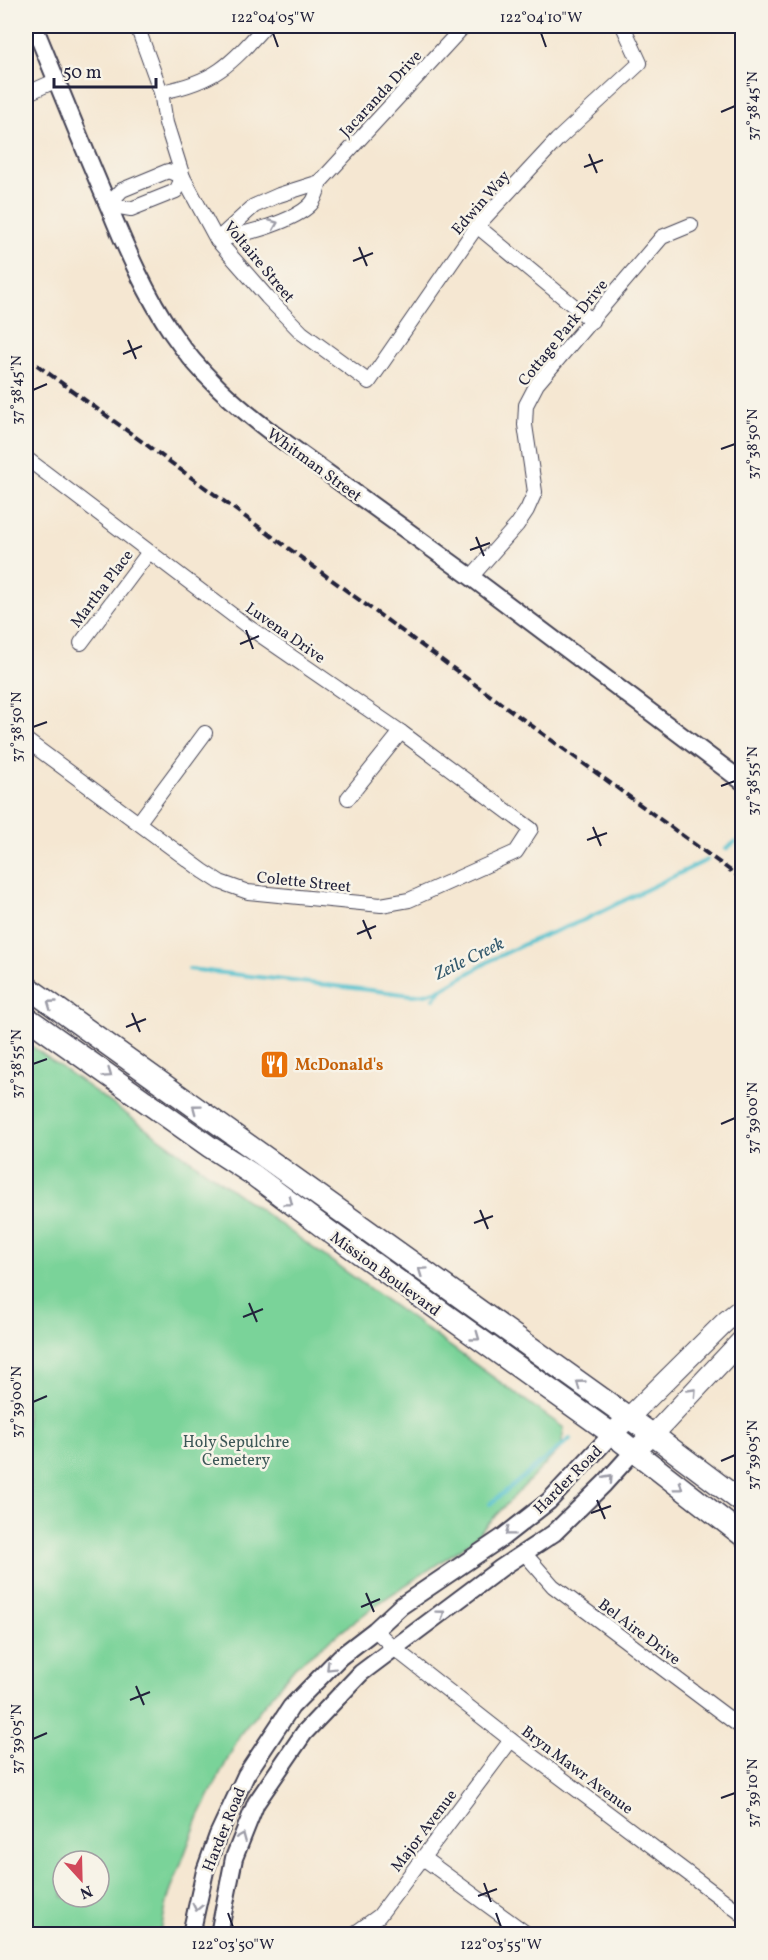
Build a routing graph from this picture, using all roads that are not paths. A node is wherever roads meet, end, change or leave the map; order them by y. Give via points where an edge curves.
1 (34, 26) edge
2 (137, 26) edge
3 (265, 26) edge
4 (464, 26) edge
5 (623, 26) edge
6 (57, 80) junction
7 (161, 92) junction
8 (26, 94) edge
9 (183, 177) junction
10 (320, 182) junction
11 (108, 205) junction
12 (691, 225) dead end
13 (477, 226) junction
14 (218, 240) junction
15 (592, 321) junction
16 (369, 382) joint
17 (26, 458) edge
18 (149, 552) junction
19 (471, 577) junction
20 (81, 643) dead end
21 (401, 732) junction
22 (205, 733) dead end
23 (26, 740) edge
24 (742, 781) edge
25 (348, 798) dead end
26 (139, 822) junction
27 (531, 829) joint
28 (26, 986) edge
29 (26, 1017) edge
30 (186, 1130) junction
31 (274, 1164) junction
32 (742, 1308) edge
33 (742, 1340) edge
34 (627, 1418) junction
35 (612, 1434) junction
36 (653, 1435) junction
37 (633, 1452) junction
38 (742, 1502) edge
39 (742, 1535) edge
40 (525, 1554) junction
41 (375, 1630) junction
42 (395, 1649) junction
43 (742, 1728) edge
44 (511, 1740) junction
45 (423, 1858) junction
46 (742, 1914) edge
47 (191, 1935) edge
48 (219, 1935) edge
49 (354, 1935) edge
50 (527, 1935) edge

1 - 6 street, Whitman Street
2 - 7 street, Voltaire Street
3 - 7 street via 229,64 187,87
4 - 10 street, Jacaranda Drive
5 - 13 street, Edwin Way via 640,63 557,140
6 - 8 street
6 - 11 street, Whitman Street
7 - 9 street, Voltaire Street
9 - 11 street via 168,171 122,190
9 - 11 street via 176,191 131,209
9 - 14 street, Voltaire Street
10 - 14 street, Jacaranda Drive via 254,206
14 -> 10 street, Jacaranda Drive via 251,233 300,213 313,202
11 - 19 street, Whitman Street via 156,308 180,344 217,387 272,434
12 - 15 street, Cottage Park Drive via 662,237
13 - 15 street
13 - 16 street, Edwin Way
14 - 16 street, Voltaire Street via 302,333
15 - 19 street, Cottage Park Drive via 537,384 526,405 525,425 535,492 518,525
17 - 18 street, Luvena Drive
18 - 20 street, Martha Place
18 - 21 street, Luvena Drive via 247,626
19 - 24 street, Whitman Street
21 - 25 street
21 - 27 street, Luvena Drive
22 - 26 street
23 - 26 street, Colette Street
26 - 27 street, Colette Street via 220,882 248,892 381,905 409,900 516,852
31 -> 28 main road, Mission Boulevard
29 -> 30 main road, Mission Boulevard
30 - 31 main road via 217,1137 259,1166 267,1168
30 -> 35 main road, Mission Boulevard
34 -> 31 main road, Mission Boulevard
32 - 34 main road, Harder Road
36 -> 33 main road, Harder Road
34 - 35 main road, Harder Road
34 - 36 main road, Mission Boulevard
35 - 37 main road, Mission Boulevard
35 -> 41 street, Harder Road via 549,1501 401,1606
36 - 37 main road, Harder Road
36 - 38 main road, Mission Boulevard
37 -> 39 main road, Mission Boulevard
40 -> 37 street, Harder Road via 563,1525
42 -> 40 street, Harder Road
40 - 43 street, Bel Aire Drive via 553,1586
41 - 42 street
41 -> 47 street, Harder Road via 340,1657 291,1707 246,1775 205,1871
42 - 44 street, Bryn Mawr Avenue
48 -> 42 street, Harder Road via 234,1858 256,1803 328,1705 361,1673
44 - 45 street, Major Avenue
44 - 46 street, Bryn Mawr Avenue
45 - 49 street, Major Avenue via 379,1916
45 - 50 street

